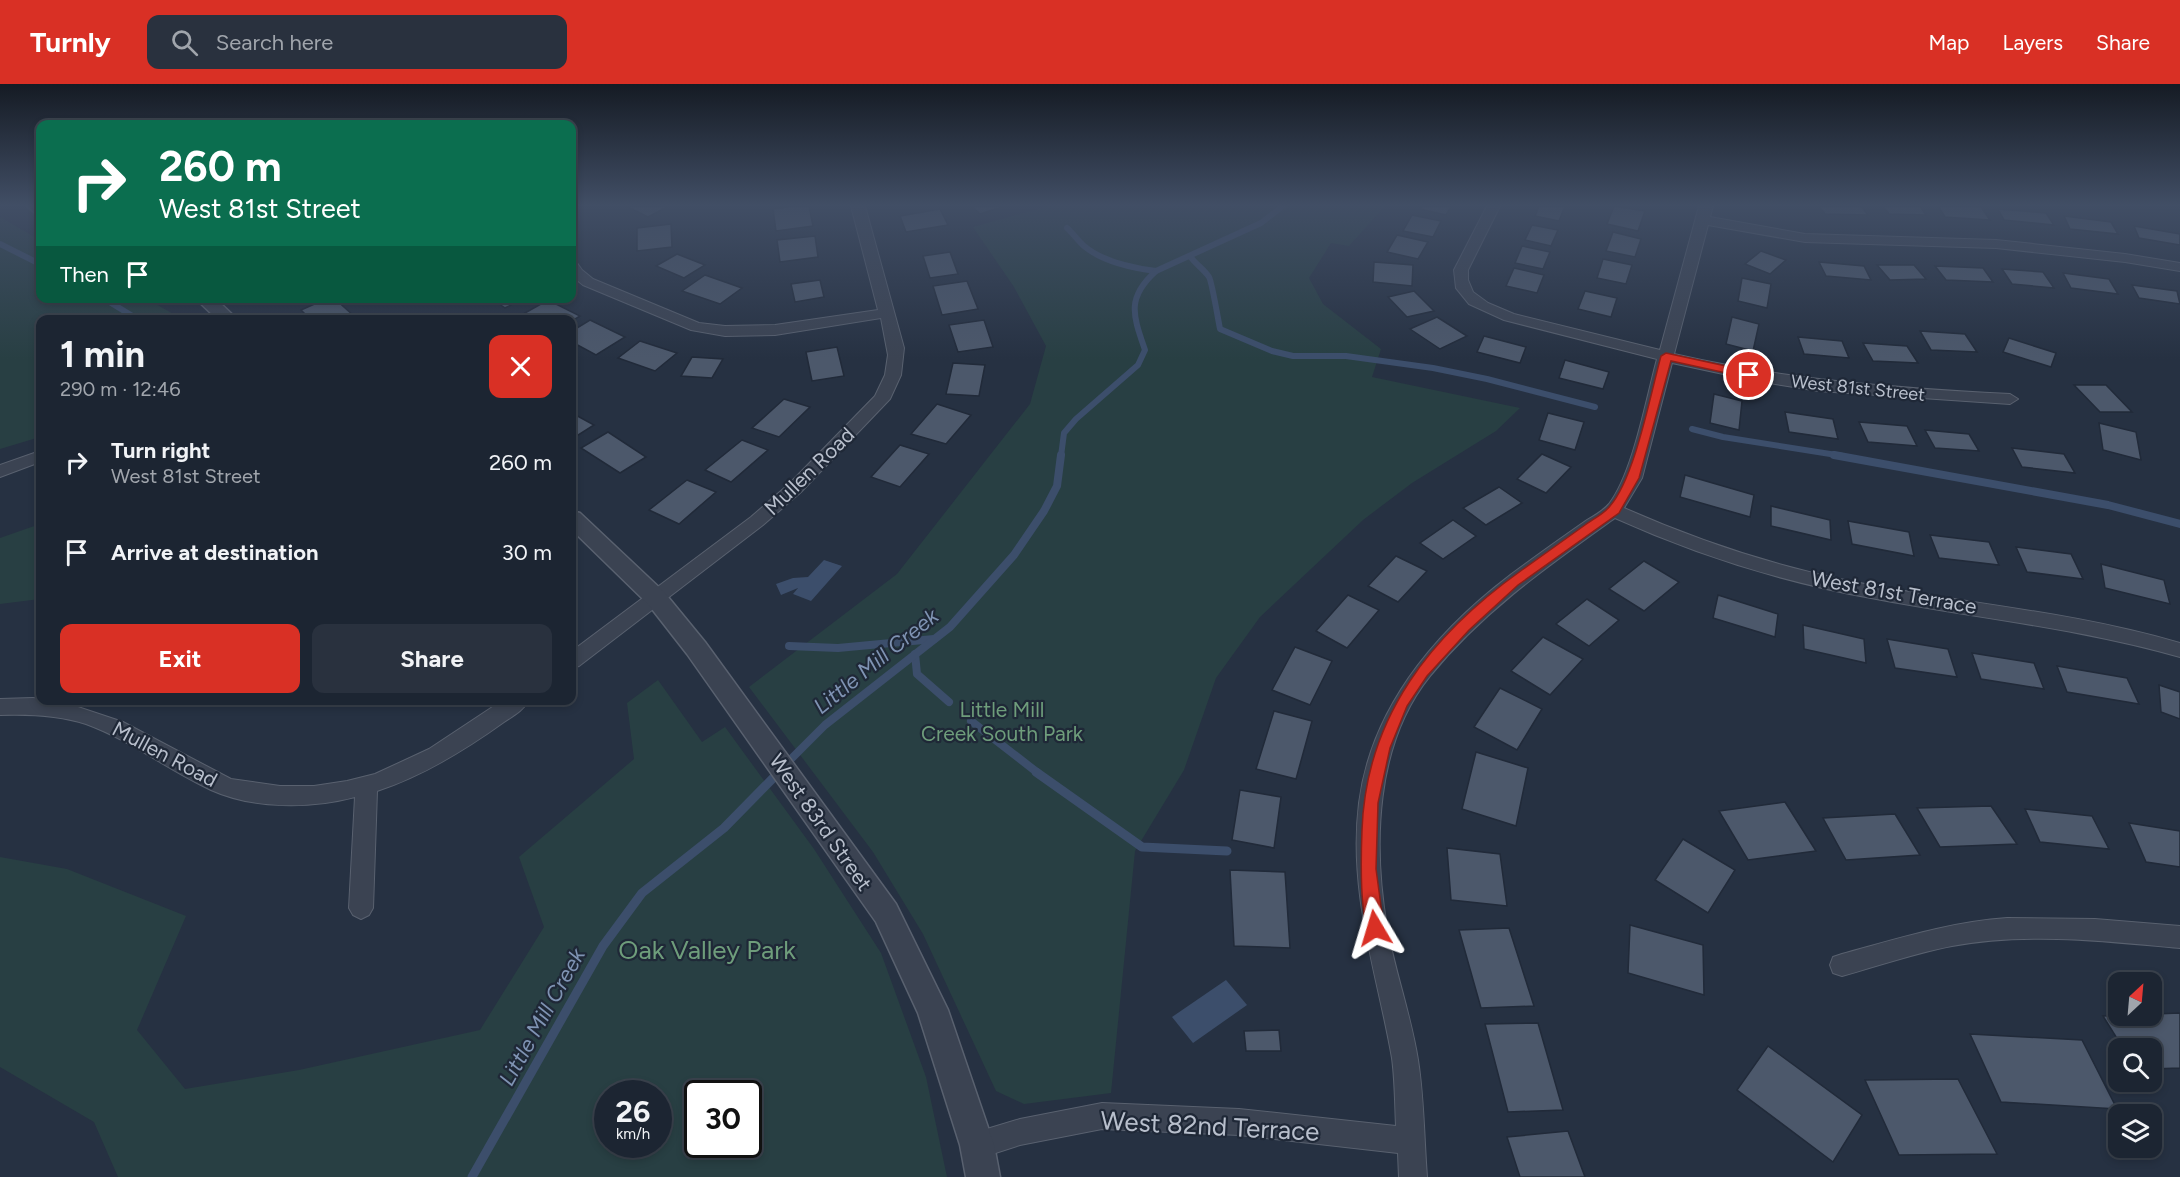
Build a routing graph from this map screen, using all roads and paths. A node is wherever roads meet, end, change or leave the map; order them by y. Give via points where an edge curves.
1 (871, 257) edge
2 (1468, 257) edge
3 (1692, 257) edge
4 (2116, 257) edge
5 (2180, 267) edge
6 (576, 273) edge
7 (210, 303) edge
8 (885, 313) junction
9 (223, 315) edge
10 (1666, 356) junction
11 (2010, 399) dead end
12 (36, 458) edge
13 (0, 471) edge
14 (1614, 510) junction
15 (576, 522) edge
16 (656, 598) junction
17 (2180, 650) edge
18 (576, 658) edge
19 (512, 705) edge
20 (0, 707) edge
21 (366, 787) junction
22 (361, 908) dead end
23 (2180, 937) edge
24 (1842, 965) dead end
25 (1411, 1142) junction
26 (977, 1145) junction
27 (983, 1177) edge
28 (1413, 1177) edge

1 - 8 street, Mullen Road
2 - 10 street, West 81st Street via 1459,281 1467,296 1485,308
3 - 10 street
4 - 5 street
6 - 8 street via 588,282 696,327 725,331 753,332
7 - 9 street
8 - 16 street, Mullen Road via 897,363 882,399 795,488
10 - 11 street, West 81st Street via 1794,382
10 - 14 street via 1633,478
12 - 13 street
14 - 17 street, West 81st Terrace via 1679,537 1809,578 2110,630
14 - 25 street via 1513,582 1464,626 1422,672 1382,748 1370,803 1368,869 1375,928 1405,1060
15 - 16 street, West 83rd Street
16 - 18 street, Mullen Road
16 - 26 street, West 83rd Street via 886,914 933,1010
19 - 21 street, Mullen Road via 450,749
20 - 21 street, Mullen Road via 74,711 112,724 220,784 259,794 292,796
21 - 22 street
23 - 24 street via 2102,930 1997,931 1953,935
25 - 26 street, West 82nd Terrace via 1239,1122 1102,1116
25 - 28 street
26 - 27 street, West 83rd Street

